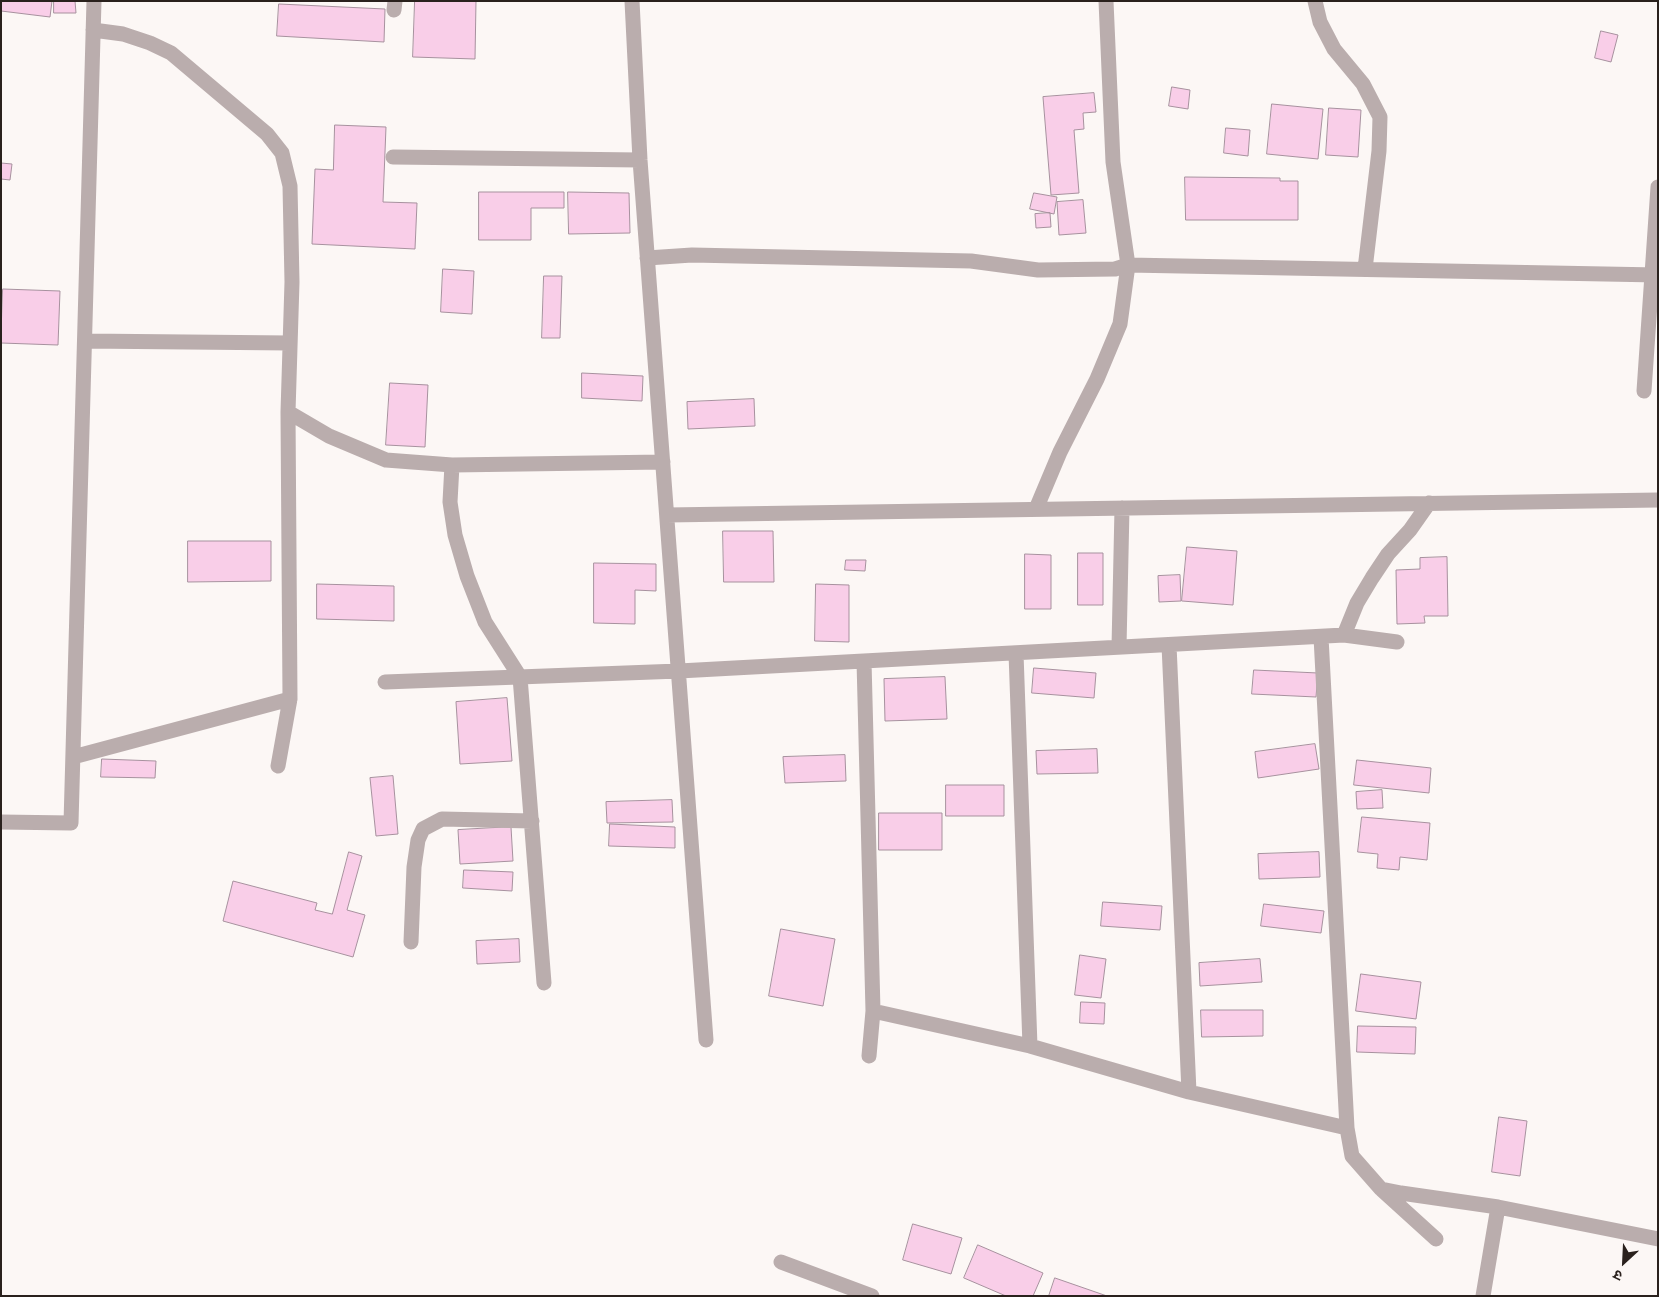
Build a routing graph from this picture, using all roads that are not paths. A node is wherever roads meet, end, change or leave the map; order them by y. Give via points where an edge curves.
1 (94, 1) edge
2 (632, 1) edge
3 (1106, 1) edge
4 (1315, 1) edge
5 (93, 30) junction
6 (393, 157) dead end
7 (640, 160) junction
8 (1658, 187) edge
9 (647, 258) junction
10 (1128, 265) junction
11 (1365, 269) junction
12 (1655, 275) edge
13 (85, 341) junction
14 (290, 343) junction
15 (1644, 391) dead end
16 (288, 412) junction
17 (662, 462) junction
18 (452, 466) junction
19 (1658, 500) edge
20 (1428, 503) junction
21 (1122, 508) junction
22 (1036, 509) junction
23 (667, 515) junction
24 (1344, 635) junction
25 (1321, 637) junction
26 (1397, 642) dead end
27 (1169, 645) junction
28 (1119, 647) junction
29 (1016, 653) junction
30 (864, 661) junction
31 (679, 671) junction
32 (520, 677) junction
33 (385, 682) dead end
34 (290, 699) junction
35 (73, 757) junction
36 (278, 766) dead end
37 (532, 820) junction
38 (1, 822) edge
39 (411, 942) dead end
40 (544, 984) dead end
41 (873, 1011) junction
42 (706, 1040) dead end
43 (1030, 1046) junction
44 (869, 1056) dead end
45 (1189, 1092) junction
46 (1347, 1128) junction
47 (1381, 1189) junction
48 (1498, 1207) junction
49 (1436, 1239) dead end
50 (1658, 1239) edge
51 (781, 1262) dead end
52 (872, 1296) edge
53 (1483, 1296) edge

1 - 5 street
2 - 7 street
3 - 10 street via 1113,162
4 - 11 street via 1320,22 1334,49 1363,84 1380,117
5 - 13 street
5 - 14 street via 123,34 171,53 267,134 282,153 290,186
6 - 7 street
7 - 9 street
8 - 12 street
9 - 10 street via 692,255 971,261 1038,270 1115,269
9 - 17 street
10 - 11 street
10 - 22 street via 1120,324
11 - 12 street
12 - 15 street
13 - 14 street
13 - 35 street
14 - 16 street
16 - 18 street via 329,436 386,460
16 - 34 street
17 - 18 street
17 - 23 street
18 - 32 street via 450,502 455,535 467,576 485,622
19 - 20 street
20 - 21 street
20 - 24 street via 1372,578
21 - 22 street
21 - 28 street
22 - 23 street
23 - 31 street
24 - 25 street
24 - 26 street
25 - 27 street
25 - 46 street
27 - 28 street
27 - 45 street
28 - 29 street
29 - 30 street
29 - 43 street
30 - 31 street
30 - 41 street
31 - 32 street
31 - 42 street
32 - 33 street
32 - 37 street
34 - 35 street
34 - 36 street
35 - 38 street via 71,823
37 - 39 street via 442,819 423,829 414,867
37 - 40 street
41 - 43 street
41 - 44 street
43 - 45 street
45 - 46 street
46 - 47 street via 1352,1156
47 - 48 street
47 - 49 street
48 - 50 street
48 - 53 street
51 - 52 street

